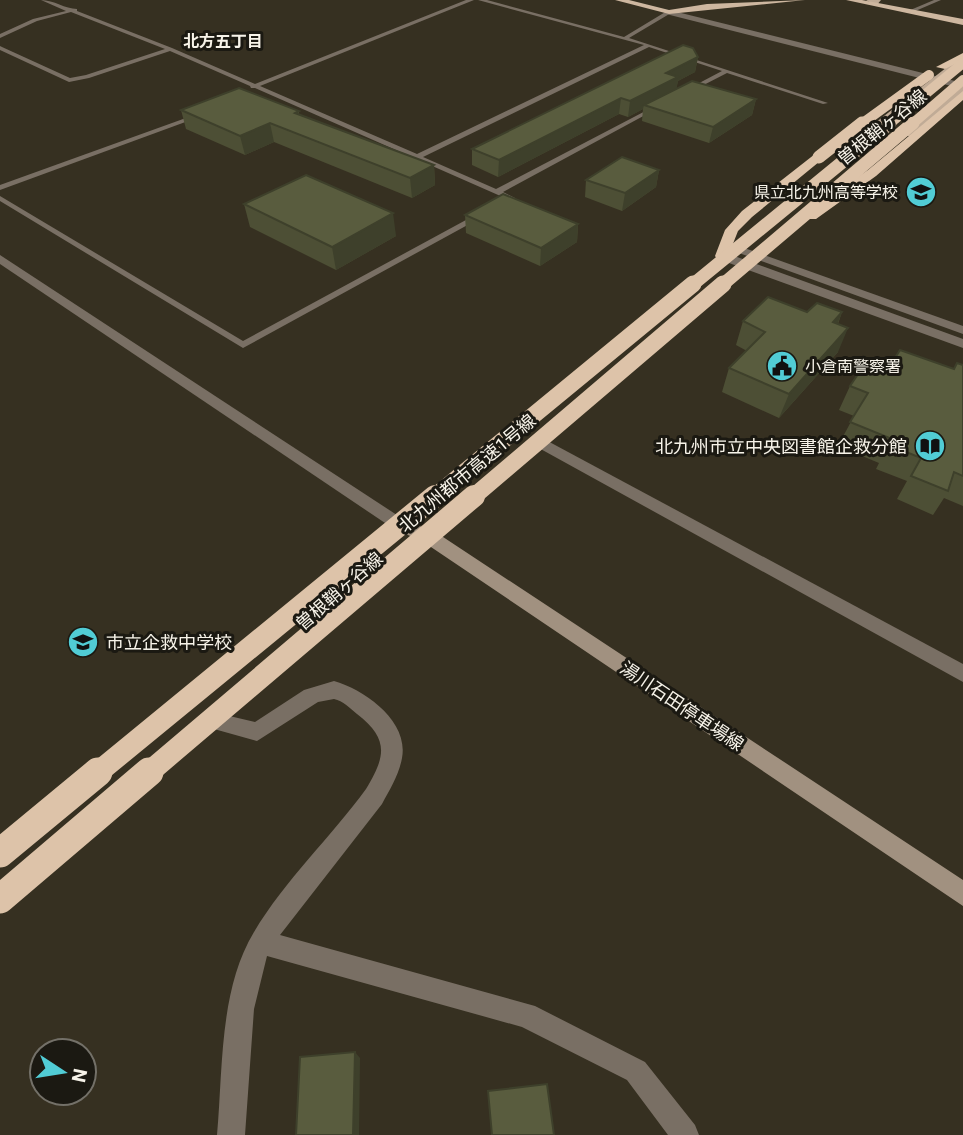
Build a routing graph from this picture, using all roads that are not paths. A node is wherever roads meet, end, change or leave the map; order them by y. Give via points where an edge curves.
1 (44, 0) edge
2 (471, 0) edge
3 (481, 0) edge
4 (619, 0) edge
5 (801, 0) edge
6 (850, 0) edge
7 (938, 0) edge
8 (874, 1) edge
9 (75, 10) junction
10 (911, 11) junction
11 (669, 12) junction
12 (963, 22) edge
13 (0, 36) edge
14 (624, 39) junction
15 (649, 45) junction
16 (0, 48) edge
17 (170, 50) junction
18 (963, 59) edge
19 (725, 72) junction
20 (936, 78) junction
21 (963, 85) edge
22 (253, 87) junction
23 (263, 91) junction
24 (963, 94) edge
25 (250, 96) edge
26 (677, 97) edge
27 (665, 103) edge
28 (825, 103) dead end
29 (200, 114) edge
30 (416, 157) junction
31 (0, 188) edge
32 (496, 192) junction
33 (0, 198) edge
34 (499, 205) edge
35 (487, 212) edge
36 (810, 216) junction
37 (727, 251) junction
38 (0, 259) edge
39 (758, 263) junction
40 (963, 330) edge
41 (963, 344) edge
42 (542, 443) junction
43 (397, 523) junction
44 (431, 538) junction
45 (963, 674) edge
46 (221, 723) junction
47 (0, 847) edge
48 (0, 853) edge
49 (963, 894) edge
50 (0, 899) edge
51 (0, 910) edge
52 (261, 942) junction
53 (231, 1135) edge
54 (685, 1135) edge

1 - 9 lane
2 - 22 lane
3 - 14 lane
4 - 11 highway
5 - 11 highway
6 - 8 highway
7 - 10 lane
8 - 10 highway
9 - 13 lane via 35,20
9 - 17 lane
10 - 12 highway
11 - 14 lane
11 - 20 street
14 - 15 lane
15 - 19 lane
15 - 30 lane
16 - 17 lane via 69,80
17 - 22 lane
18 - 20 main road, 曽根鞘ヶ谷線
18 - 37 highway, bridge via 896,96 747,214 732,230
18 - 48 highway, 北九州都市高速1号線, bridge
19 - 26 lane
19 - 28 lane
20 - 21 street
20 - 37 main road, 曽根鞘ヶ谷線
21 - 36 main road, 曽根鞘ヶ谷線
21 - 50 highway, 北九州都市高速1号線, bridge
22 - 23 lane
23 - 25 lane
23 - 30 lane
24 - 36 highway via 872,173
27 - 32 lane
29 - 31 lane
30 - 32 lane
32 - 34 lane via 511,198
33 - 35 lane via 243,345
36 - 39 main road, 曽根鞘ヶ谷線
37 - 39 street
37 - 43 main road, 曽根鞘ヶ谷線
38 - 43 street
39 - 40 street
39 - 41 street
39 - 42 main road, 曽根鞘ヶ谷線
42 - 44 main road, 曽根鞘ヶ谷線
42 - 45 street
43 - 44 main road, 湯川石田停車場線
43 - 47 main road, 曽根鞘ヶ谷線
44 - 46 main road, 曽根鞘ヶ谷線
44 - 49 main road, 湯川石田停車場線
46 - 51 main road, 曽根鞘ヶ谷線
46 - 52 street via 257,732 315,692 342,692 390,732 393,759 374,795
52 - 53 street via 245,986
52 - 54 street via 526,1015 636,1071

